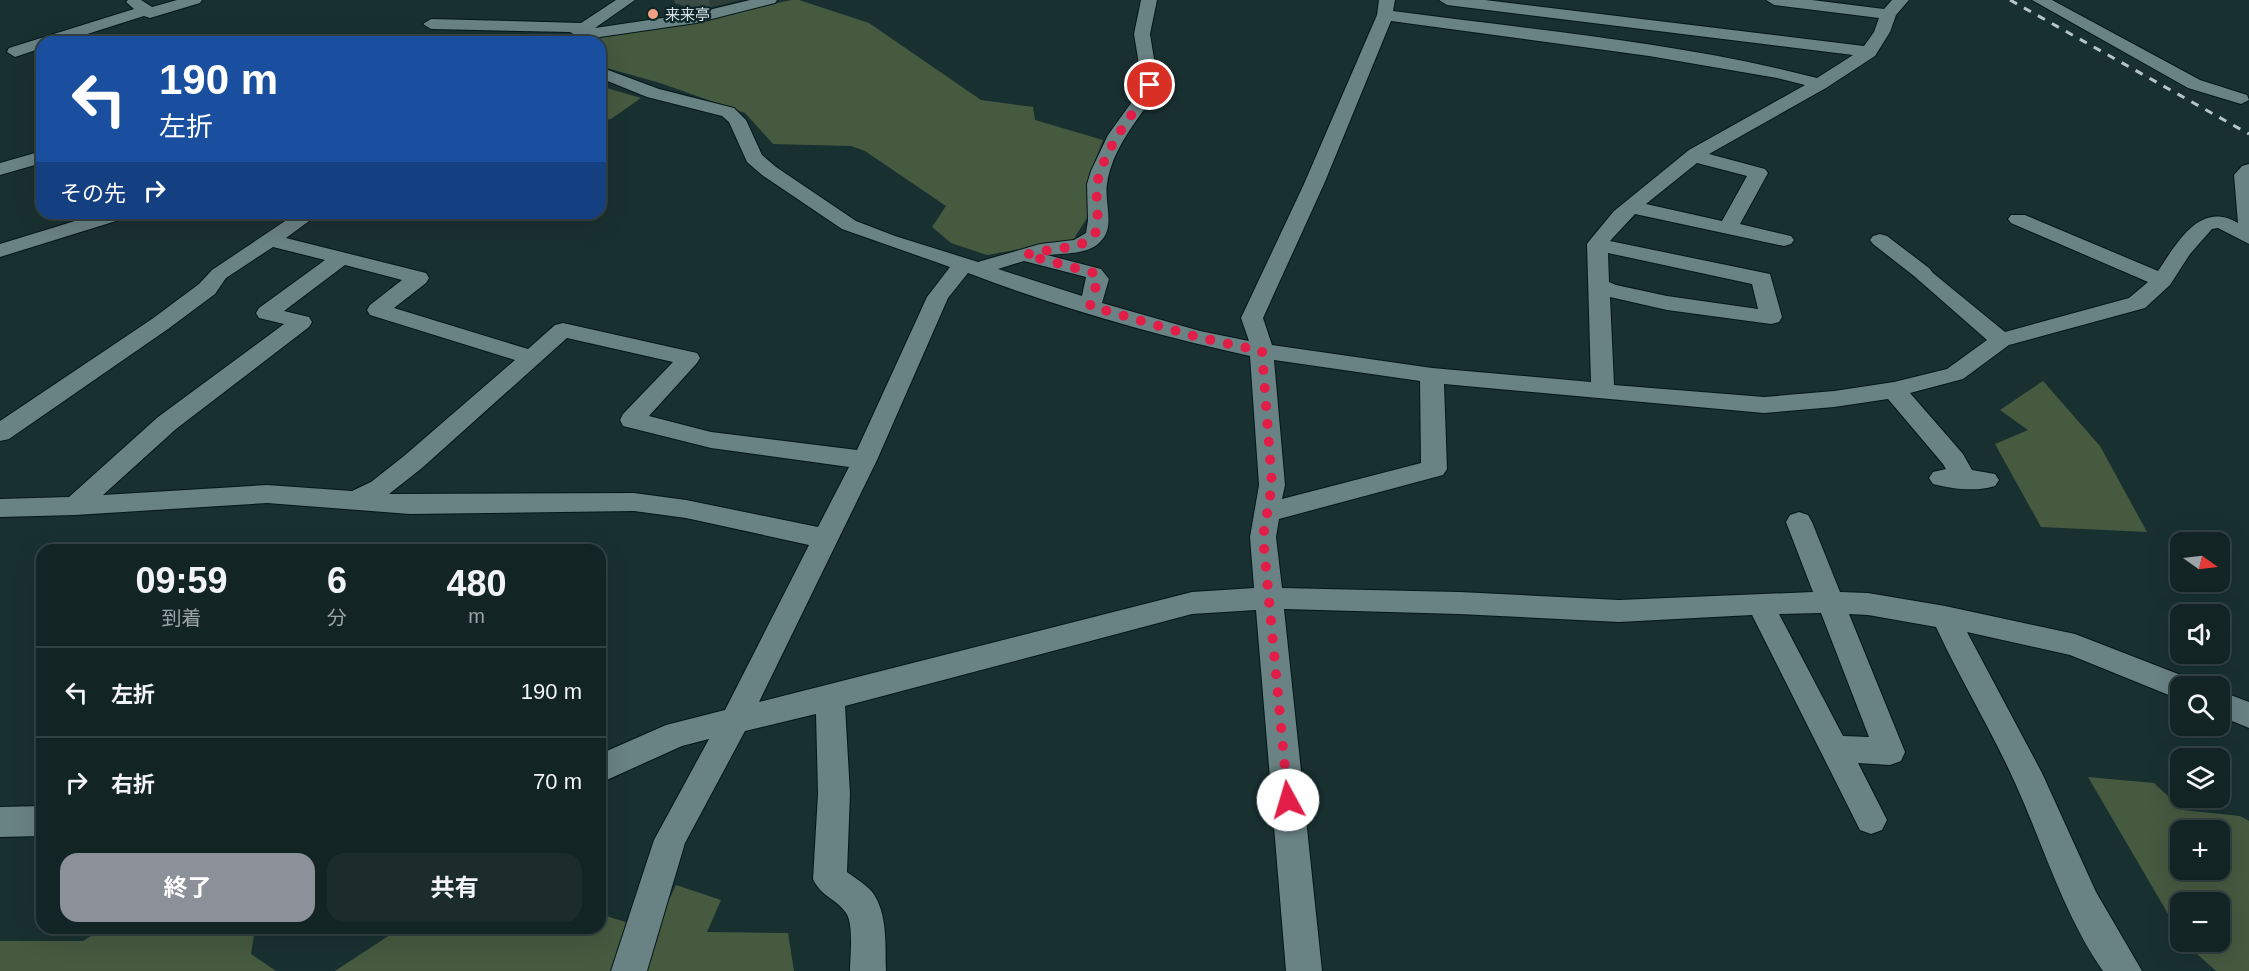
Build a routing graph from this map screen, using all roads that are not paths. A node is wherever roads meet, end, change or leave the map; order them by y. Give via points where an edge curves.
1 (131, 0) edge
2 (194, 0) edge
3 (627, 0) edge
4 (769, 0) edge
5 (1149, 0) edge
6 (1447, 0) edge
7 (1611, 0) edge
8 (1774, 0) edge
9 (1901, 0) edge
10 (2040, 0) edge
11 (1386, 8) edge
12 (146, 10) junction
13 (1888, 14) junction
14 (1611, 20) junction
15 (431, 24) dead end
16 (582, 30) junction
17 (66, 36) edge
18 (572, 36) edge
19 (36, 45) edge
20 (1611, 46) junction
21 (15, 51) dead end
22 (1869, 52) junction
23 (606, 74) edge
24 (1820, 84) junction
25 (2241, 99) dead end
26 (1694, 156) junction
27 (36, 159) edge
28 (0, 169) edge
29 (2249, 170) edge
30 (1631, 207) junction
31 (103, 219) edge
32 (301, 219) edge
33 (2018, 219) dead end
34 (1728, 228) junction
35 (2249, 228) edge
36 (2249, 238) edge
37 (270, 240) junction
38 (1784, 240) dead end
39 (1880, 240) dead end
40 (1597, 244) junction
41 (0, 251) edge
42 (1026, 255) junction
43 (340, 259) junction
44 (971, 267) junction
45 (2162, 280) junction
46 (1599, 285) junction
47 (1090, 306) junction
48 (2001, 340) junction
49 (1262, 351) junction
50 (531, 357) junction
51 (1432, 375) junction
52 (1894, 390) junction
53 (1603, 391) junction
54 (0, 433) edge
55 (865, 460) junction
56 (1964, 479) dead end
57 (355, 501) junction
58 (75, 506) junction
59 (0, 508) edge
60 (1269, 512) junction
61 (1799, 522) dead end
62 (824, 538) junction
63 (1268, 598) junction
64 (1830, 602) junction
65 (1760, 604) junction
66 (1945, 617) junction
67 (2170, 684) edge
68 (830, 698) junction
69 (2230, 708) edge
70 (2249, 715) edge
71 (736, 719) junction
72 (1833, 748) junction
73 (606, 766) edge
74 (1871, 820) dead end
75 (36, 821) edge
76 (0, 822) edge
77 (629, 971) edge
78 (868, 971) edge
79 (1304, 971) edge
80 (2124, 971) edge

1 - 12 street
2 - 12 street via 150,13
3 - 16 street
4 - 16 street via 676,13 593,33
5 - 42 street via 1142,34 1150,85 1103,166 1096,194 1098,230 1083,243
6 - 14 street
7 - 14 street
8 - 13 street
9 - 13 street
10 - 25 street via 2194,84
11 - 20 street
11 - 49 street via 1314,184 1252,318
12 - 17 street
13 - 22 street
14 - 20 street
14 - 22 street
15 - 16 street
16 - 18 street
19 - 21 street
20 - 24 street via 1778,73
22 - 24 street
23 - 44 street via 653,93 728,112 737,120 754,158 849,225
24 - 26 street
26 - 30 street
26 - 34 street via 1758,173
27 - 28 street
29 - 35 street via 2244,175
30 - 34 street
30 - 40 street
31 - 41 street
32 - 37 street
33 - 45 street
34 - 38 street
36 - 45 street via 2222,221 2205,225
37 - 43 street
37 - 54 street via 219,274 207,289 160,324
39 - 48 street
40 - 46 street
40 - 46 street via 1761,279 1771,317 1667,303
42 - 44 street
42 - 47 street via 1094,273 1098,279
43 - 50 street via 418,278 378,310
43 - 58 street via 267,313 301,322 167,423
44 - 47 street
44 - 55 street via 938,297
45 - 48 street via 2137,303
46 - 53 street
47 - 49 street
48 - 52 street via 1955,374
49 - 51 street
49 - 60 street via 1272,485
50 - 55 street via 563,330 689,358 632,420 711,440
50 - 57 street via 413,462 380,488
51 - 53 street
51 - 60 street via 1434,468
52 - 53 street via 1764,405
52 - 56 street via 1947,450
55 - 62 street
57 - 58 street via 267,494
57 - 62 street via 410,505 634,502 686,508
58 - 59 street
60 - 63 street via 1263,537
61 - 64 street
62 - 71 street
63 - 65 street via 1618,611
63 - 68 street via 1192,603
63 - 79 street
64 - 65 street
64 - 66 street
64 - 72 street via 1890,752
65 - 72 street
66 - 67 street via 2075,645
66 - 80 street via 2031,782 2082,901
68 - 71 street
68 - 78 street via 834,794 830,879 860,903 867,923
69 - 70 street
71 - 73 street via 677,734
71 - 77 street via 670,840
72 - 74 street
75 - 76 street

